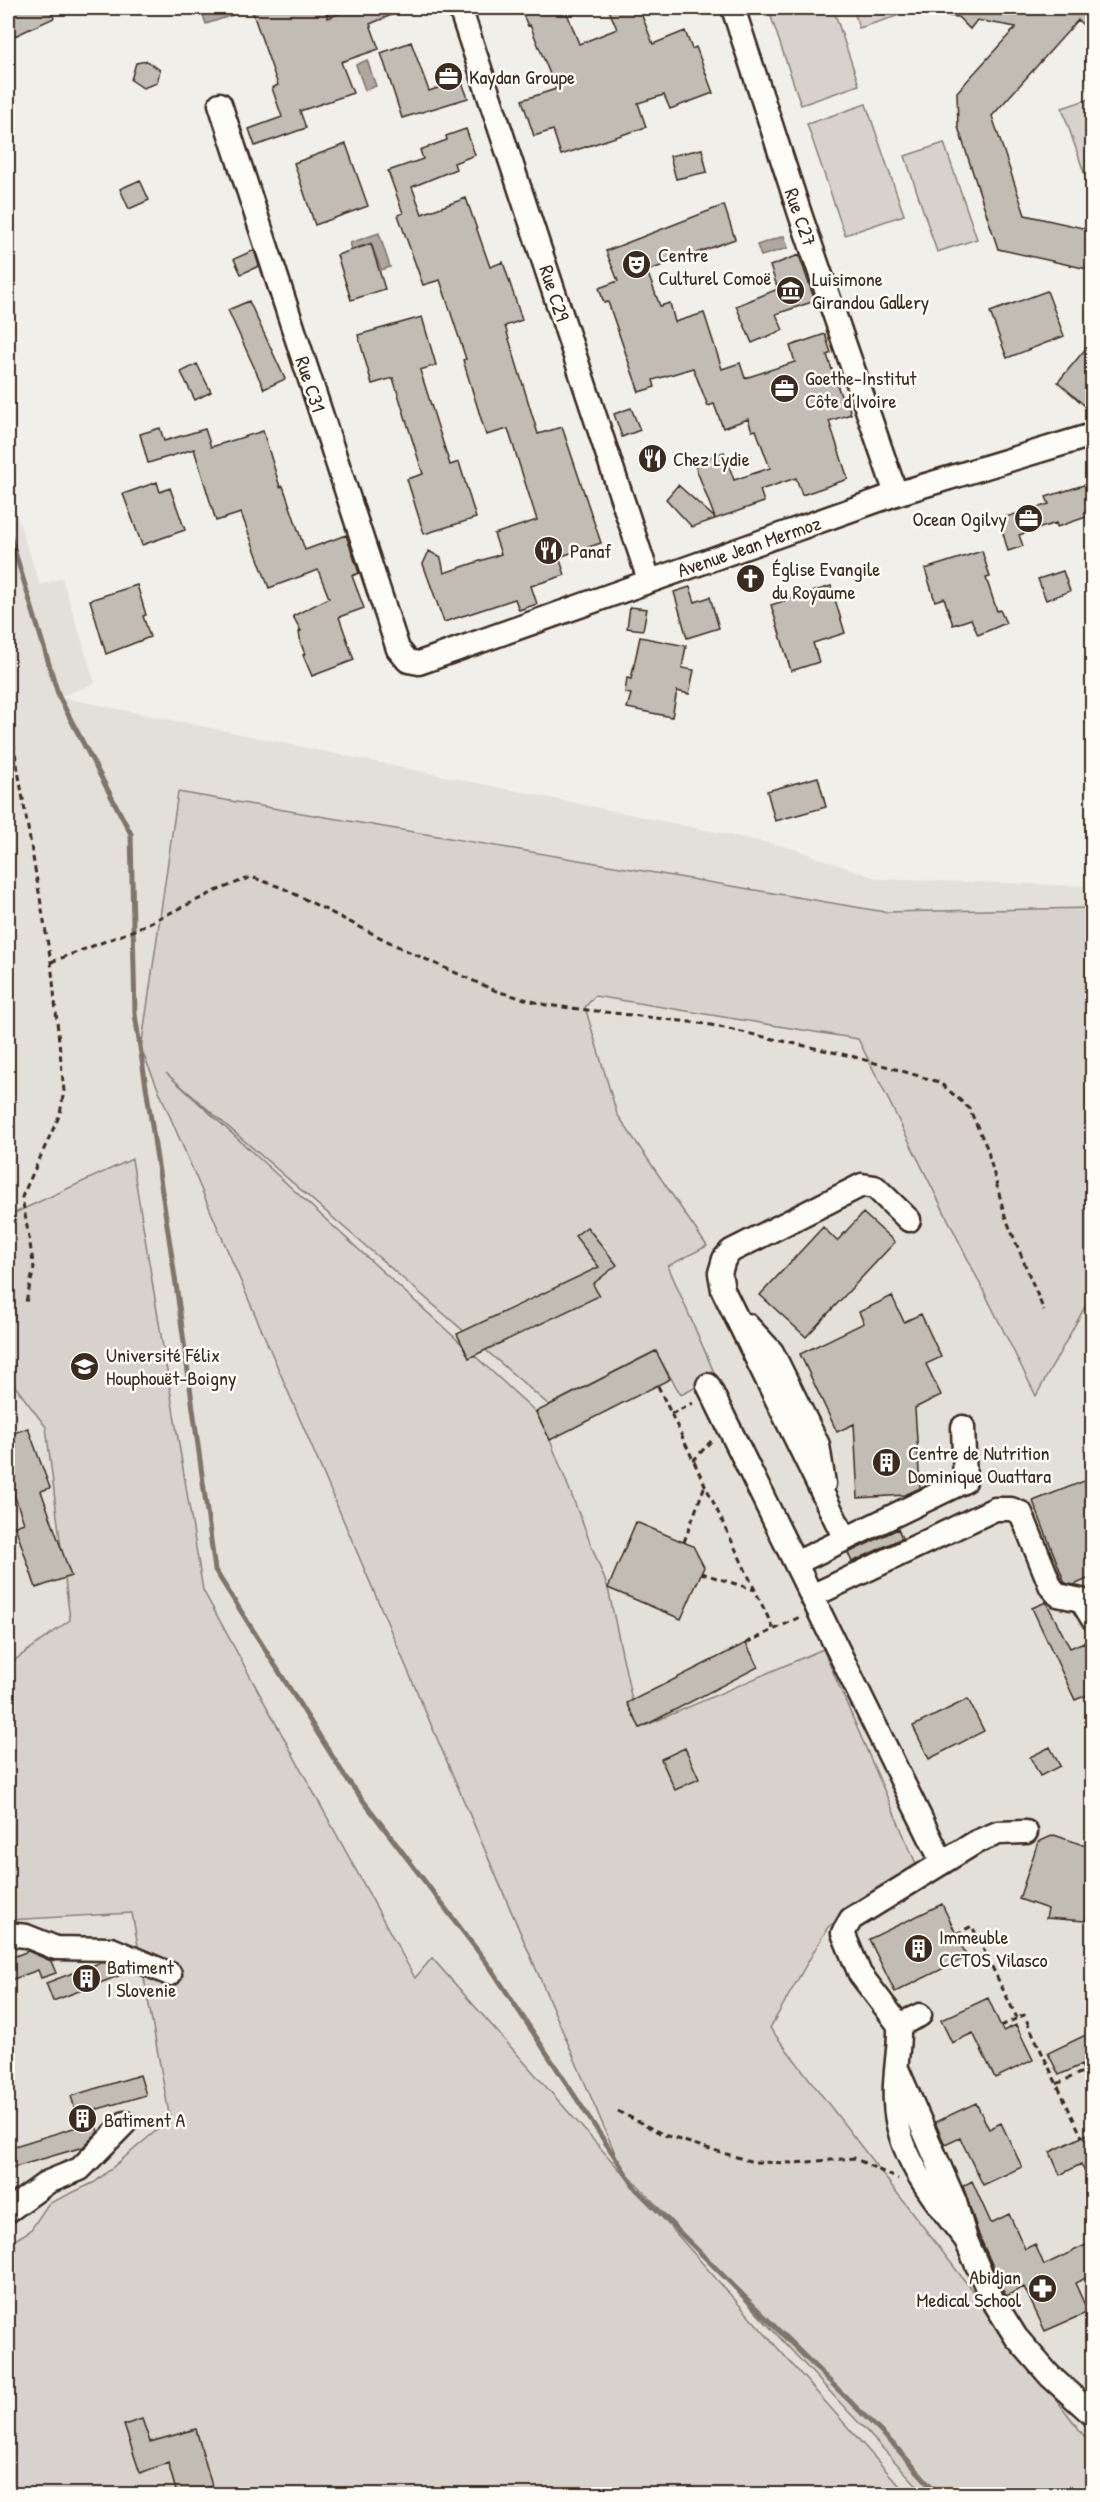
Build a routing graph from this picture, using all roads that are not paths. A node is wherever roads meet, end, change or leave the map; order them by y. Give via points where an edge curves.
1 (462, 8) edge
2 (733, 8) edge
3 (220, 104) dead end
4 (1092, 435) edge
5 (896, 494) junction
6 (649, 580) junction
7 (408, 661) joint
8 (909, 1220) dead end
9 (710, 1389) road end
10 (963, 1427) dead end
11 (845, 1539) junction
12 (796, 1563) junction
13 (815, 1602) junction
14 (1092, 1618) edge
15 (1026, 1832) dead end
16 (942, 1862) junction
17 (8, 1934) edge
18 (170, 1974) dead end
19 (920, 2015) dead end
20 (899, 2025) junction
21 (895, 2065) junction
22 (125, 2123) dead end
23 (8, 2211) edge
24 (966, 2240) junction
25 (1092, 2414) edge

1 - 6 street, Rue C29
2 - 5 street, Rue C27
3 - 7 street, Rue C31 via 398,649
4 - 5 street, Avenue Jean Mermoz
5 - 6 street, Avenue Jean Mermoz
6 - 7 street, Avenue Jean Mermoz via 419,663
8 - 11 street via 874,1188 862,1185 731,1251 720,1273 731,1308
9 - 12 street
10 - 11 street via 964,1481
11 - 12 street
12 - 13 street
13 - 14 street via 995,1509 1011,1509 1021,1513 1051,1587 1058,1595 1081,1600
13 - 16 street
15 - 16 street via 998,1833
16 - 20 street via 851,1919 843,1933 860,1974
17 - 18 street via 26,1936 56,1948 111,1949
19 - 20 street
20 - 21 street
21 - 24 street via 955,2202
21 - 24 street via 894,2105 903,2140 920,2176
22 - 23 street via 80,2169 48,2182
24 - 25 street via 991,2298 1016,2337 1050,2376

